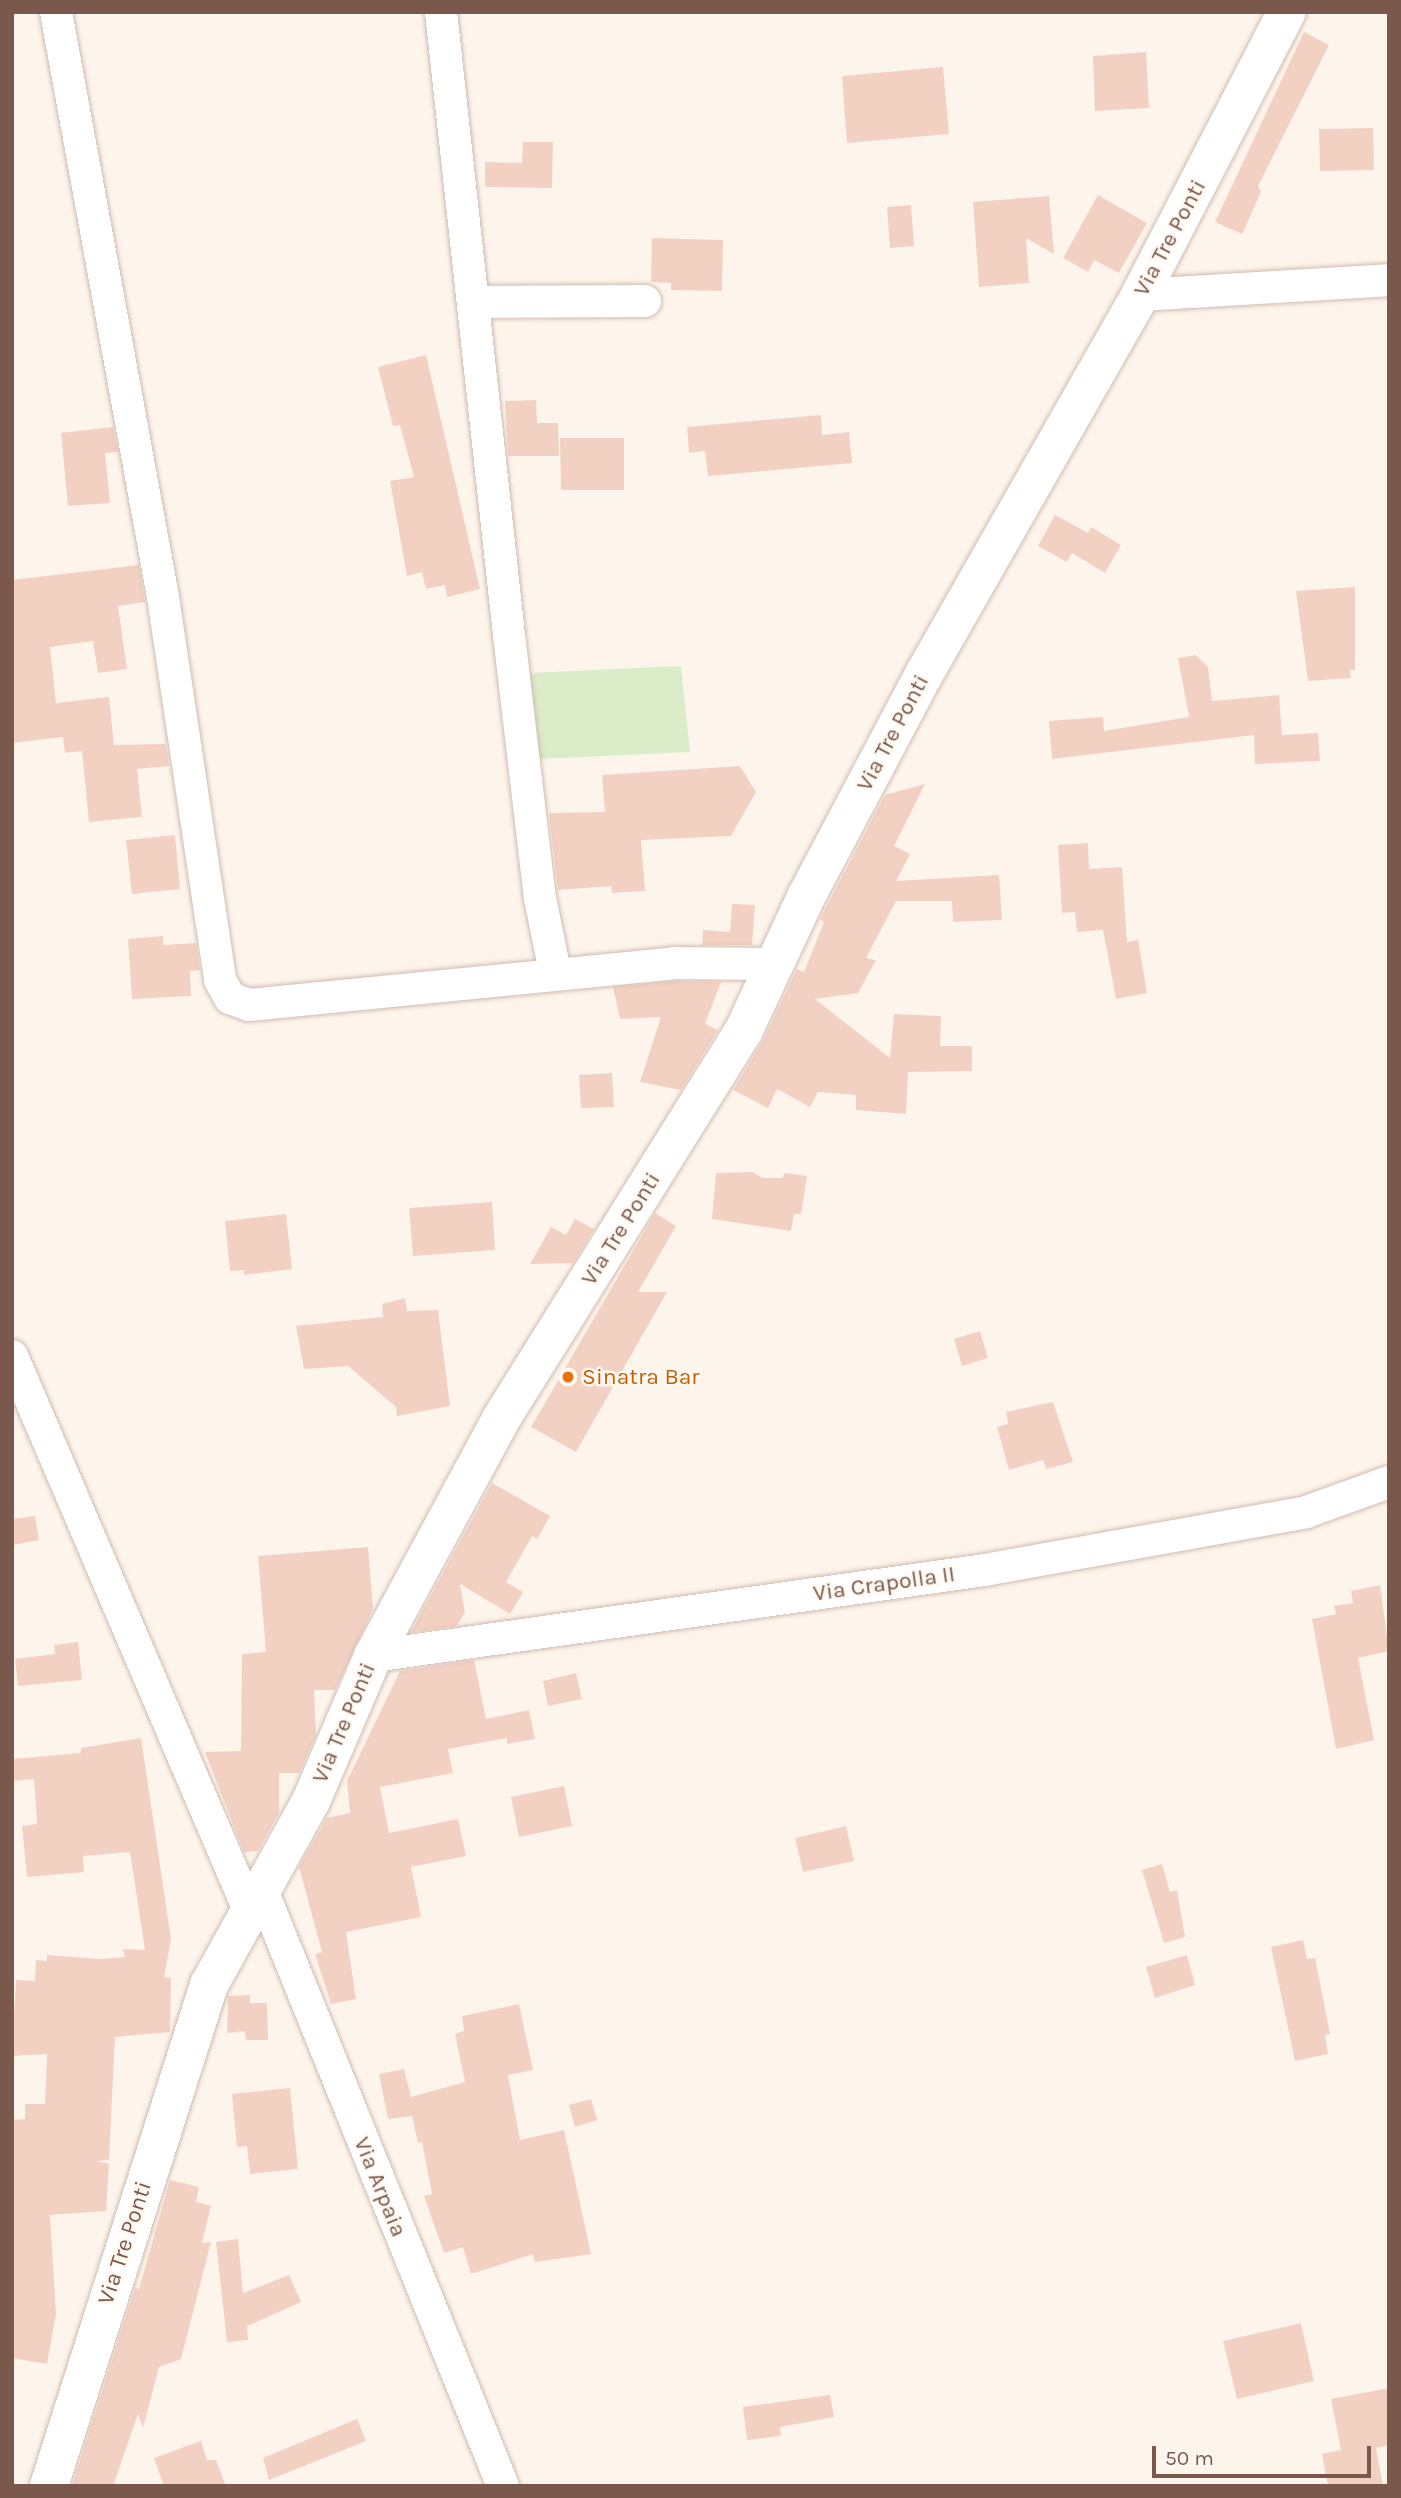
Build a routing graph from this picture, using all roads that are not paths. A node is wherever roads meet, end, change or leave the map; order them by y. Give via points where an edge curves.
1 (56, 12) edge
2 (441, 12) edge
3 (1287, 12) edge
4 (1389, 280) edge
5 (1140, 295) junction
6 (645, 301) dead end
7 (474, 302) junction
8 (775, 964) junction
9 (555, 972) junction
10 (12, 1356) edge
11 (1389, 1482) edge
12 (373, 1656) junction
13 (255, 1899) junction
14 (49, 2486) edge
15 (503, 2486) edge

1 - 9 street via 163,597 220,981 230,998 249,1005
2 - 7 street
3 - 5 street, Via Tre Ponti
4 - 5 street
5 - 8 street, Via Tre Ponti via 923,676
6 - 7 street
7 - 9 street via 540,898
8 - 9 street via 674,963
8 - 12 street, Via Tre Ponti via 744,1030 501,1419
10 - 13 street, Via Arpaia
11 - 12 street, Via Crapolla II via 1306,1512 998,1568
12 - 13 street, Via Tre Ponti via 311,1801
13 - 14 street, Via Tre Ponti via 209,1985
13 - 15 street, Via Arpaia

